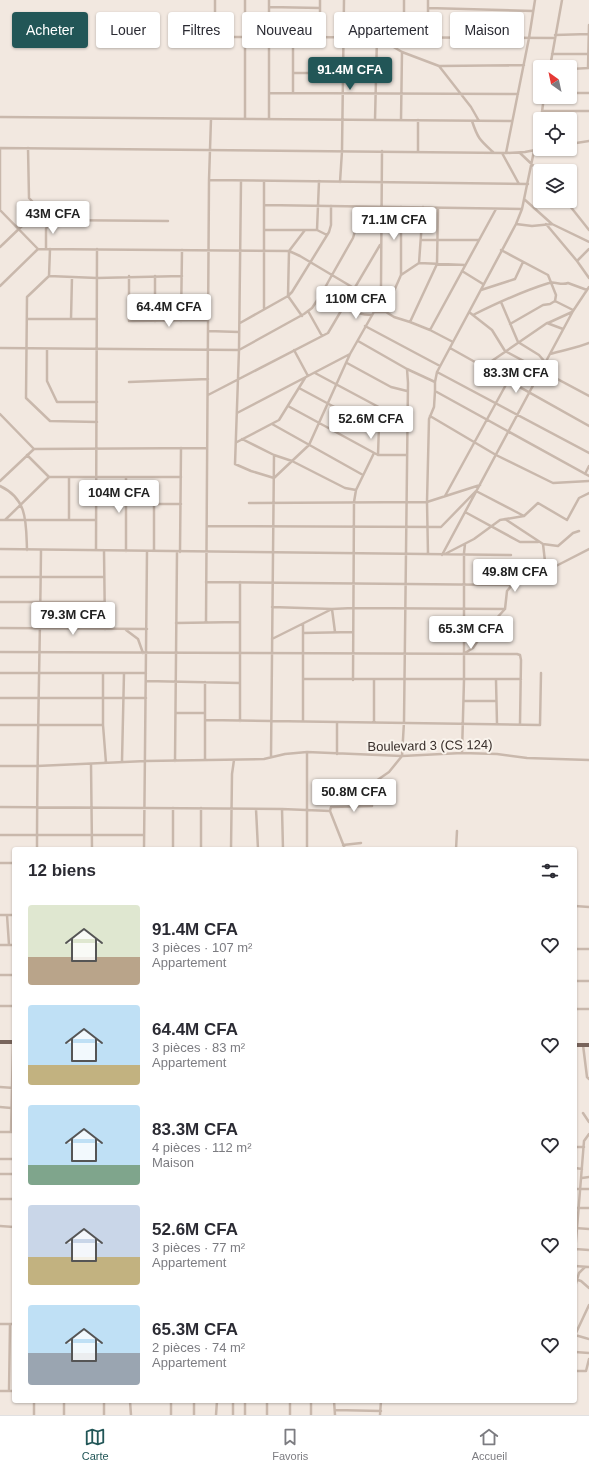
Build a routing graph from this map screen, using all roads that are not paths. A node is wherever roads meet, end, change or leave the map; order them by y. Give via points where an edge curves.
1 (215, 0) edge
2 (245, 0) edge
3 (270, 0) edge
4 (320, 0) edge
5 (344, 0) edge
6 (404, 0) edge
7 (428, 0) edge
8 (535, 0) edge
9 (562, 0) edge
10 (270, 7) junction
11 (320, 8) junction
12 (428, 8) junction
13 (534, 11) junction
14 (215, 12) edge
15 (245, 12) edge
16 (270, 12) edge
17 (320, 12) edge
18 (344, 12) edge
19 (404, 12) edge
20 (428, 12) edge
21 (589, 25) edge
22 (589, 34) edge
23 (556, 35) junction
24 (442, 38) edge
25 (529, 38) junction
26 (555, 38) junction
27 (245, 48) edge
28 (270, 48) edge
29 (293, 48) edge
30 (344, 48) edge
31 (377, 48) edge
32 (395, 48) edge
33 (402, 52) junction
34 (552, 54) junction
35 (589, 54) edge
36 (551, 60) edge
37 (524, 65) junction
38 (439, 66) junction
39 (589, 68) edge
40 (577, 69) edge
41 (293, 73) junction
42 (343, 73) junction
43 (270, 93) junction
44 (293, 93) junction
45 (343, 93) junction
46 (376, 93) junction
47 (401, 93) junction
48 (577, 93) edge
49 (589, 93) edge
50 (460, 94) junction
51 (518, 94) junction
52 (543, 104) edge
53 (542, 111) joint
54 (589, 111) edge
55 (0, 117) edge
56 (211, 119) junction
57 (246, 119) junction
58 (270, 119) junction
59 (343, 120) junction
60 (375, 120) junction
61 (401, 120) junction
62 (418, 120) junction
63 (472, 121) junction
64 (479, 121) junction
65 (512, 121) junction
66 (589, 141) edge
67 (577, 143) edge
68 (0, 148) edge
69 (28, 148) junction
70 (210, 150) junction
71 (533, 150) edge
72 (342, 151) junction
73 (382, 151) junction
74 (418, 152) junction
75 (494, 152) junction
76 (520, 152) junction
77 (504, 153) junction
78 (534, 156) edge
79 (532, 164) junction
80 (209, 180) junction
81 (241, 181) junction
82 (264, 181) junction
83 (319, 182) junction
84 (340, 182) junction
85 (382, 182) junction
86 (519, 184) junction
87 (528, 184) junction
88 (524, 199) junction
89 (46, 203) dead end
90 (264, 205) junction
91 (318, 206) junction
92 (331, 206) junction
93 (356, 206) junction
94 (381, 207) junction
95 (401, 207) junction
96 (423, 207) junction
97 (438, 208) junction
98 (496, 208) junction
99 (572, 208) edge
100 (39, 209) junction
101 (522, 209) junction
102 (0, 210) edge
103 (50, 220) junction
104 (168, 221) dead end
105 (516, 224) junction
106 (546, 224) junction
107 (552, 224) junction
108 (19, 229) junction
109 (264, 230) junction
110 (305, 230) junction
111 (317, 230) junction
112 (589, 230) edge
113 (326, 235) junction
114 (421, 240) junction
115 (438, 240) junction
116 (478, 240) junction
117 (589, 242) edge
118 (381, 244) junction
119 (0, 247) edge
120 (589, 248) edge
121 (38, 249) junction
122 (46, 249) junction
123 (50, 249) junction
124 (97, 249) junction
125 (182, 250) junction
126 (209, 250) junction
127 (239, 250) junction
128 (501, 250) junction
129 (264, 251) junction
130 (289, 251) junction
131 (577, 261) junction
132 (310, 262) junction
133 (523, 262) junction
134 (419, 263) junction
135 (437, 264) junction
136 (465, 265) junction
137 (462, 271) junction
138 (332, 275) junction
139 (401, 275) junction
140 (49, 276) junction
141 (129, 276) junction
142 (155, 276) junction
143 (182, 276) junction
144 (72, 277) junction
145 (97, 278) junction
146 (589, 278) edge
147 (551, 283) junction
148 (484, 284) junction
149 (0, 286) edge
150 (589, 287) edge
151 (355, 289) junction
152 (480, 290) junction
153 (587, 290) junction
154 (155, 296) junction
155 (288, 296) junction
156 (129, 297) junction
157 (555, 301) junction
158 (501, 302) junction
159 (379, 303) junction
160 (344, 307) junction
161 (382, 307) junction
162 (264, 308) junction
163 (308, 311) junction
164 (573, 311) junction
165 (386, 312) junction
166 (469, 312) junction
167 (373, 313) junction
168 (473, 315) junction
169 (302, 316) junction
170 (27, 319) junction
171 (71, 319) junction
172 (97, 319) junction
173 (208, 320) junction
174 (155, 321) junction
175 (181, 321) junction
176 (410, 322) junction
177 (239, 323) junction
178 (547, 323) junction
179 (510, 324) junction
180 (365, 326) junction
181 (563, 329) junction
182 (430, 330) junction
183 (208, 331) junction
184 (239, 332) junction
185 (322, 336) junction
186 (358, 341) junction
187 (453, 342) junction
188 (518, 342) junction
189 (588, 343) edge
190 (0, 348) edge
191 (450, 348) junction
192 (26, 349) junction
193 (47, 349) junction
194 (97, 350) junction
195 (239, 350) junction
196 (294, 350) junction
197 (208, 351) junction
198 (505, 351) junction
199 (350, 354) junction
200 (550, 354) junction
201 (545, 362) junction
202 (347, 363) junction
203 (440, 366) junction
204 (482, 367) junction
205 (407, 369) junction
206 (541, 370) junction
207 (315, 372) junction
208 (436, 372) junction
209 (307, 377) junction
210 (208, 379) junction
211 (238, 379) junction
212 (508, 381) junction
213 (129, 382) dead end
214 (435, 382) junction
215 (338, 384) junction
216 (299, 388) junction
217 (407, 391) junction
218 (435, 391) junction
219 (529, 393) junction
220 (208, 395) junction
221 (589, 396) edge
222 (97, 402) junction
223 (495, 403) junction
224 (328, 404) junction
225 (288, 406) junction
226 (388, 412) dead end
227 (237, 413) junction
228 (0, 414) edge
229 (517, 415) junction
230 (430, 416) junction
231 (486, 420) junction
232 (97, 422) junction
233 (320, 423) junction
234 (272, 424) junction
235 (407, 425) junction
236 (589, 426) edge
237 (379, 431) junction
238 (508, 432) junction
239 (242, 439) junction
240 (474, 442) junction
241 (236, 443) junction
242 (309, 445) junction
243 (181, 448) junction
244 (207, 448) junction
245 (34, 449) junction
246 (97, 449) junction
247 (374, 453) junction
248 (589, 453) edge
249 (27, 455) junction
250 (274, 455) junction
251 (378, 455) junction
252 (407, 455) junction
253 (496, 455) junction
254 (292, 461) junction
255 (589, 466) edge
256 (585, 474) junction
257 (363, 476) junction
258 (589, 476) edge
259 (49, 477) junction
260 (69, 477) junction
261 (96, 477) junction
262 (126, 477) junction
263 (181, 477) junction
264 (274, 478) junction
265 (0, 481) edge
266 (589, 482) edge
267 (480, 485) junction
268 (0, 486) edge
269 (356, 490) junction
270 (476, 492) junction
271 (589, 493) edge
272 (445, 496) junction
273 (354, 502) junction
274 (406, 502) junction
275 (427, 502) junction
276 (249, 503) dead end
277 (273, 503) junction
278 (20, 504) junction
279 (126, 504) junction
280 (154, 504) junction
281 (181, 504) junction
282 (465, 512) junction
283 (524, 516) junction
284 (505, 518) junction
285 (0, 520) edge
286 (5, 520) junction
287 (26, 520) junction
288 (69, 520) junction
289 (96, 520) junction
290 (207, 526) junction
291 (273, 526) junction
292 (354, 527) junction
293 (406, 527) junction
294 (428, 527) junction
295 (491, 527) junction
296 (578, 530) dead end
297 (541, 543) junction
298 (465, 544) junction
299 (0, 549) edge
300 (589, 549) edge
301 (26, 550) junction
302 (41, 550) junction
303 (96, 550) junction
304 (104, 551) junction
305 (126, 551) junction
306 (147, 551) junction
307 (154, 551) junction
308 (179, 552) junction
309 (206, 552) junction
310 (273, 553) junction
311 (354, 554) junction
312 (406, 554) junction
313 (428, 554) junction
314 (443, 555) junction
315 (464, 555) junction
316 (511, 556) dead end
317 (546, 570) junction
318 (104, 576) junction
319 (0, 577) edge
320 (41, 577) junction
321 (206, 582) junction
322 (240, 582) junction
323 (273, 583) junction
324 (354, 583) junction
325 (405, 584) junction
326 (464, 584) junction
327 (512, 585) junction
328 (0, 602) edge
329 (41, 602) junction
330 (104, 602) junction
331 (272, 607) junction
332 (353, 608) junction
333 (405, 608) junction
334 (332, 609) junction
335 (464, 609) junction
336 (505, 609) junction
337 (206, 622) junction
338 (240, 622) junction
339 (176, 623) junction
340 (302, 624) junction
341 (0, 628) edge
342 (40, 628) junction
343 (104, 629) junction
344 (125, 629) junction
345 (147, 629) junction
346 (335, 632) junction
347 (353, 632) junction
348 (303, 633) junction
349 (272, 639) junction
350 (0, 652) edge
351 (40, 652) junction
352 (145, 653) junction
353 (176, 653) junction
354 (240, 653) junction
355 (353, 653) junction
356 (272, 654) junction
357 (303, 654) junction
358 (405, 654) junction
359 (464, 654) junction
360 (0, 672) edge
361 (40, 672) junction
362 (103, 673) junction
363 (124, 673) junction
364 (146, 673) junction
365 (541, 673) dead end
366 (404, 678) junction
367 (303, 679) junction
368 (374, 679) junction
369 (521, 679) junction
370 (353, 680) junction
371 (464, 680) junction
372 (496, 680) junction
373 (146, 681) junction
374 (176, 682) junction
375 (205, 682) junction
376 (240, 683) junction
377 (0, 698) edge
378 (39, 698) junction
379 (103, 698) junction
380 (124, 698) junction
381 (146, 698) junction
382 (464, 701) junction
383 (496, 701) junction
384 (176, 713) junction
385 (205, 713) junction
386 (206, 720) junction
387 (240, 721) junction
388 (271, 721) junction
389 (303, 721) junction
390 (337, 722) junction
391 (374, 722) junction
392 (404, 722) junction
393 (464, 723) junction
394 (497, 724) junction
395 (520, 724) junction
396 (0, 725) edge
397 (103, 725) junction
398 (39, 726) junction
399 (307, 752) junction
400 (462, 753) junction
401 (337, 754) junction
402 (402, 756) junction
403 (271, 757) junction
404 (206, 759) junction
405 (234, 760) junction
406 (589, 760) edge
407 (122, 761) junction
408 (146, 761) junction
409 (175, 761) junction
410 (106, 763) junction
411 (92, 764) junction
412 (0, 766) edge
413 (37, 766) junction
414 (0, 807) edge
415 (37, 807) junction
416 (92, 808) junction
417 (145, 808) junction
418 (173, 808) junction
419 (200, 808) junction
420 (232, 809) junction
421 (256, 809) junction
422 (282, 809) junction
423 (308, 810) junction
424 (330, 811) junction
425 (457, 831) dead end
426 (0, 834) edge
427 (37, 834) junction
428 (92, 834) junction
429 (144, 835) junction
430 (361, 843) dead end
431 (343, 845) joint
432 (37, 847) edge
433 (92, 847) edge
434 (144, 847) edge
435 (173, 847) edge
436 (201, 847) edge
437 (231, 847) edge
438 (258, 847) edge
439 (283, 847) edge
440 (307, 847) edge
441 (456, 847) edge
442 (0, 863) edge
443 (12, 863) edge
444 (577, 906) edge
445 (589, 907) edge
446 (0, 915) edge
447 (7, 915) junction
448 (12, 915) edge
449 (0, 945) edge
450 (9, 945) joint
451 (577, 949) edge
452 (589, 949) edge
453 (0, 975) edge
454 (12, 976) edge
455 (577, 980) edge
456 (589, 981) edge
457 (0, 1006) edge
458 (12, 1006) edge
459 (577, 1009) edge
460 (589, 1009) edge
461 (0, 1042) edge
462 (12, 1042) edge
463 (577, 1045) edge
464 (583, 1045) junction
465 (589, 1045) edge
466 (589, 1079) edge
467 (0, 1087) edge
468 (12, 1088) edge
469 (12, 1095) edge
470 (0, 1107) edge
471 (10, 1108) junction
472 (583, 1113) dead end
473 (589, 1122) edge
474 (0, 1132) edge
475 (12, 1132) edge
476 (589, 1134) edge
477 (577, 1147) edge
478 (584, 1147) junction
479 (0, 1159) edge
480 (12, 1159) edge
481 (577, 1168) edge
482 (582, 1169) junction
483 (0, 1174) edge
484 (12, 1174) edge
485 (589, 1177) edge
486 (581, 1178) junction
487 (580, 1189) junction
488 (589, 1189) edge
489 (0, 1199) edge
490 (12, 1199) edge
491 (579, 1208) junction
492 (589, 1208) edge
493 (577, 1221) edge
494 (0, 1226) edge
495 (12, 1227) edge
496 (577, 1228) edge
497 (589, 1229) edge
498 (577, 1249) edge
499 (589, 1250) edge
500 (577, 1266) edge
501 (585, 1267) junction
502 (589, 1267) edge
503 (578, 1280) joint
504 (589, 1288) edge
505 (589, 1305) edge
506 (0, 1324) edge
507 (10, 1324) joint
508 (577, 1331) edge
509 (577, 1336) edge
510 (589, 1339) edge
511 (577, 1352) edge
512 (589, 1353) edge
513 (589, 1359) edge
514 (577, 1371) edge
515 (0, 1391) edge
516 (8, 1391) junction
517 (12, 1391) edge
518 (34, 1403) edge
519 (64, 1403) edge
520 (104, 1403) edge
521 (130, 1403) edge
522 (171, 1403) edge
523 (194, 1403) edge
524 (217, 1403) edge
525 (233, 1403) edge
526 (245, 1403) edge
527 (267, 1403) edge
528 (290, 1403) edge
529 (311, 1403) edge
530 (334, 1403) edge
531 (381, 1403) edge
532 (335, 1410) junction
533 (380, 1413) edge
534 (34, 1415) edge
535 (64, 1415) edge
536 (104, 1415) edge
537 (131, 1415) edge
538 (171, 1415) edge
539 (194, 1415) edge
540 (216, 1415) edge
541 (233, 1415) edge
542 (245, 1415) edge
543 (267, 1415) edge
544 (290, 1415) edge
545 (311, 1415) edge
546 (335, 1415) edge

1 - 14 street
2 - 15 street
3 - 10 street
4 - 11 street
5 - 18 street
6 - 19 street
7 - 12 street
8 - 13 street
9 - 23 street
10 - 11 street
10 - 16 street
11 - 17 street
12 - 13 street
12 - 20 street
13 - 25 street
21 - 22 street
22 - 23 street
22 - 35 street
23 - 26 street
24 - 25 street
25 - 26 street
25 - 37 street
26 - 34 street
27 - 57 street
28 - 43 street
29 - 41 street
30 - 42 street
31 - 46 street
32 - 33 street
33 - 38 street
33 - 47 street
34 - 35 street
34 - 36 street
35 - 39 street
37 - 38 street
37 - 51 street
38 - 50 street
39 - 40 street
41 - 42 street
41 - 44 street
42 - 45 street
43 - 44 street
43 - 58 street
44 - 45 street
45 - 46 street
45 - 59 street
46 - 47 street
46 - 60 street
47 - 50 street
47 - 61 street
48 - 49 street
50 - 51 street
50 - 64 street via 471,106
51 - 65 street
52 - 53 street
53 - 54 street
55 - 56 street
56 - 57 street
56 - 70 street
57 - 58 street
58 - 59 street
59 - 60 street
59 - 72 street
60 - 61 street
61 - 62 street
62 - 63 street
62 - 74 street
63 - 64 street
63 - 75 street via 476,134
64 - 65 street
65 - 77 street
66 - 67 street
68 - 69 street
68 - 102 street
69 - 70 street
69 - 100 street via 29,198
70 - 72 street
70 - 80 street
71 - 76 street
72 - 73 street
72 - 84 street
73 - 74 street
73 - 85 street
74 - 75 street
75 - 77 street
76 - 77 street
76 - 79 street
77 - 86 street
78 - 79 street
79 - 87 street
80 - 81 street
80 - 126 street
81 - 82 street
81 - 127 street
82 - 83 street
82 - 90 street
83 - 84 street
83 - 91 street
84 - 85 street
85 - 86 street
85 - 94 street
86 - 87 street
87 - 88 street
88 - 101 street
88 - 107 street
89 - 100 street
90 - 91 street
90 - 109 street
91 - 92 street
91 - 111 street
92 - 93 street
92 - 113 street via 331,225
93 - 94 street
93 - 138 street via 353,238
94 - 95 street
94 - 118 street
95 - 96 street
95 - 139 street
96 - 97 street
96 - 114 street
97 - 98 street
97 - 115 street
98 - 101 street
98 - 116 street
99 - 112 street
100 - 103 street
100 - 108 street
101 - 105 street
102 - 108 street
103 - 104 street
103 - 122 street via 46,229
105 - 106 street
105 - 128 street
106 - 107 street
106 - 131 street
107 - 117 street
108 - 119 street
108 - 121 street
109 - 110 street
109 - 129 street
110 - 111 street
110 - 130 street
111 - 113 street
113 - 132 street
114 - 115 street
114 - 134 street
115 - 116 street
115 - 135 street
116 - 136 street
118 - 151 street
118 - 159 street
120 - 131 street
121 - 122 street
121 - 149 street
122 - 123 street
123 - 124 street
123 - 140 street
124 - 125 street
124 - 145 street
125 - 126 street
125 - 143 street
126 - 127 street
126 - 173 street
127 - 129 street
127 - 177 street
128 - 133 street
128 - 148 street
129 - 130 street
129 - 162 street
130 - 132 street
130 - 155 street
131 - 146 street
132 - 138 street
132 - 155 street
133 - 147 street via 548,275
133 - 152 street via 515,279
134 - 135 street
134 - 139 street
135 - 136 street
135 - 176 street
136 - 137 street
137 - 148 street
137 - 182 street
138 - 151 street
138 - 163 street
139 - 161 street via 390,300
140 - 144 street
140 - 170 street via 27,297
141 - 142 street
141 - 145 street
141 - 156 street
142 - 143 street
142 - 154 street
143 - 175 street
144 - 145 street
144 - 171 street
145 - 172 street
147 - 153 street via 568,283
147 - 157 street via 556,295
147 - 158 street
148 - 152 street
150 - 153 street
151 - 159 street
151 - 160 street
152 - 166 street
153 - 164 street
154 - 156 street
154 - 174 street
155 - 162 street
155 - 169 street
156 - 174 street via 129,321
157 - 164 street
157 - 179 street
158 - 168 street
158 - 179 street
159 - 161 street
159 - 167 street
160 - 167 street via 361,314
160 - 185 street via 328,333
161 - 165 street
162 - 177 street
163 - 169 street
163 - 185 street
164 - 178 street
164 - 181 street
165 - 167 street
165 - 176 street
166 - 168 street
166 - 187 street
167 - 180 street
168 - 198 street via 492,330
169 - 195 street
170 - 171 street
170 - 192 street
171 - 172 street
172 - 194 street
173 - 175 street
173 - 183 street
174 - 175 street
176 - 182 street
177 - 184 street
178 - 181 street
178 - 188 street
179 - 188 street
180 - 186 street
180 - 203 street
181 - 200 street
182 - 187 street
183 - 184 street
183 - 197 street
184 - 195 street
185 - 196 street
186 - 199 street
186 - 205 street
187 - 191 street
188 - 198 street
188 - 201 street via 539,355
189 - 200 street
190 - 192 street
191 - 203 street
191 - 204 street
192 - 193 street
192 - 232 street via 26,398 50,421
193 - 194 street
193 - 222 street via 47,381 57,402
194 - 197 street
194 - 222 street
195 - 197 street
195 - 211 street
196 - 209 street
196 - 211 street
197 - 210 street
198 - 204 street
198 - 206 street
199 - 202 street
199 - 207 street
200 - 201 street
201 - 206 street
202 - 215 street
202 - 217 street via 391,387
203 - 208 street
204 - 212 street
205 - 214 street
205 - 217 street
206 - 219 street
206 - 221 street
207 - 209 street
207 - 215 street
208 - 214 street
208 - 223 street
209 - 216 street
209 - 227 street
210 - 213 street
210 - 220 street
211 - 220 street
211 - 227 street
212 - 219 street
212 - 223 street
214 - 218 street
215 - 224 street
215 - 226 street
216 - 224 street
216 - 225 street
217 - 235 street
218 - 230 street via 434,407
218 - 231 street
219 - 229 street
219 - 236 street
220 - 244 street
222 - 232 street
223 - 229 street
223 - 231 street
224 - 233 street
224 - 237 street
225 - 233 street
225 - 234 street via 279,420
227 - 241 street
228 - 245 street
229 - 238 street
229 - 248 street
230 - 240 street
230 - 275 street
231 - 238 street
231 - 240 street
232 - 246 street
233 - 242 street
233 - 247 street
234 - 239 street
234 - 242 street
235 - 237 street via 379,425
235 - 252 street
237 - 251 street
238 - 253 street
238 - 256 street
239 - 241 street
239 - 250 street
240 - 253 street
240 - 272 street
241 - 264 street via 235,464
242 - 254 street
242 - 257 street
243 - 244 street
243 - 246 street
243 - 263 street
244 - 290 street
245 - 246 street
245 - 249 street
246 - 261 street
247 - 251 street
247 - 257 street
249 - 259 street
249 - 265 street
250 - 254 street
250 - 264 street
251 - 252 street
252 - 274 street
253 - 266 street via 553,483
253 - 267 street
254 - 264 street
254 - 269 street via 345,488
255 - 256 street
256 - 258 street
257 - 269 street
259 - 260 street
259 - 278 street
260 - 261 street
260 - 288 street
261 - 262 street
261 - 289 street
262 - 263 street
262 - 279 street
263 - 281 street
264 - 277 street
267 - 270 street
267 - 272 street
268 - 278 street via 18,499
269 - 273 street
270 - 282 street
270 - 283 street
270 - 294 street via 441,527
271 - 283 street via 579,498 567,520 538,503
272 - 275 street
273 - 274 street
273 - 277 street
273 - 292 street
274 - 275 street
274 - 293 street
275 - 294 street
276 - 277 street
277 - 291 street
278 - 286 street
278 - 287 street
279 - 280 street
279 - 305 street
280 - 281 street
280 - 307 street
281 - 308 street
282 - 295 street
282 - 314 street
283 - 284 street
284 - 295 street
284 - 297 street
285 - 286 street
286 - 287 street
287 - 288 street
287 - 301 street
288 - 289 street
289 - 303 street
290 - 291 street
290 - 309 street
291 - 292 street
291 - 310 street
292 - 293 street
292 - 311 street
293 - 294 street
293 - 312 street
294 - 313 street
295 - 297 street via 520,542
295 - 298 street
296 - 297 street via 558,546
297 - 317 street
298 - 314 street
298 - 315 street
299 - 301 street
300 - 317 street
301 - 302 street
302 - 303 street
302 - 320 street
303 - 304 street
304 - 305 street
304 - 318 street
305 - 306 street
306 - 307 street
306 - 345 street
307 - 308 street
308 - 309 street
308 - 339 street
309 - 310 street
309 - 321 street
310 - 311 street
310 - 323 street
311 - 312 street
311 - 324 street
312 - 313 street
312 - 325 street
313 - 314 street
314 - 315 street
315 - 316 street
315 - 326 street
317 - 327 street
318 - 320 street
318 - 330 street
319 - 320 street
320 - 329 street
321 - 322 street
321 - 337 street
322 - 323 street
322 - 338 street
323 - 324 street
323 - 331 street
324 - 325 street
324 - 332 street
325 - 326 street
325 - 333 street
326 - 327 street
326 - 335 street
327 - 336 street via 507,593
328 - 329 street
329 - 330 street
329 - 342 street
330 - 343 street
331 - 334 street
331 - 349 street
332 - 333 street
332 - 334 street
332 - 347 street
333 - 335 street
333 - 358 street
334 - 340 street
334 - 346 street
335 - 336 street
335 - 359 street
336 - 359 street via 473,648
337 - 338 street
337 - 339 street
338 - 354 street
339 - 353 street
340 - 348 street
340 - 349 street
341 - 342 street
342 - 343 street
342 - 351 street
343 - 344 street
344 - 345 street
344 - 352 street via 138,639
345 - 352 street
346 - 347 street
346 - 348 street
347 - 355 street
348 - 357 street
349 - 356 street
350 - 351 street
351 - 352 street
351 - 361 street
352 - 353 street
352 - 364 street
353 - 354 street
353 - 374 street
354 - 356 street
354 - 376 street
355 - 357 street
355 - 358 street
355 - 370 street
356 - 357 street
356 - 388 street
357 - 367 street
358 - 359 street
358 - 366 street
359 - 369 street via 520,655
359 - 371 street
360 - 361 street
361 - 362 street
361 - 378 street
362 - 363 street
362 - 379 street
363 - 364 street
363 - 380 street
364 - 373 street
365 - 395 street via 540,725
366 - 368 street
366 - 371 street
366 - 392 street
367 - 370 street
367 - 389 street
368 - 370 street
368 - 391 street
369 - 372 street
369 - 395 street
371 - 372 street
371 - 382 street
372 - 383 street
373 - 374 street
373 - 381 street
374 - 375 street
374 - 384 street
375 - 376 street
375 - 385 street
376 - 387 street
377 - 378 street
378 - 379 street
378 - 398 street
379 - 380 street
379 - 397 street
380 - 381 street
380 - 407 street
381 - 408 street
382 - 383 street
382 - 393 street
383 - 394 street
384 - 385 street
384 - 409 street
385 - 386 street
386 - 387 street
386 - 404 street
387 - 388 street
388 - 389 street
388 - 403 street
389 - 390 street
390 - 391 street
390 - 401 street
391 - 392 street
392 - 393 street
392 - 402 street
393 - 394 street
393 - 400 street
394 - 395 street
396 - 398 street
397 - 398 street
397 - 410 street
398 - 413 street
399 - 401 street, Boulevard 3 (CS 124)
399 - 403 street, Boulevard 3 (CS 124)
399 - 423 street
400 - 402 street, Boulevard 3 (CS 124)
400 - 406 street, Boulevard 3 (CS 124)
401 - 402 street, Boulevard 3 (CS 124)
402 - 424 street via 389,772 378,779 370,791 372,806 331,807
403 - 405 street, Boulevard 3 (CS 124)
404 - 405 street, Boulevard 3 (CS 124)
404 - 409 street, Boulevard 3 (CS 124)
405 - 420 street
407 - 408 street, Boulevard 3 (CS 124)
407 - 410 street, Boulevard 3 (CS 124)
408 - 409 street, Boulevard 3 (CS 124)
408 - 417 street
410 - 411 street, Boulevard 3 (CS 124)
411 - 413 street, Boulevard 3 (CS 124)
411 - 416 street
412 - 413 street, Boulevard 3 (CS 124)
413 - 415 street
414 - 415 street
415 - 416 street
415 - 427 street
416 - 417 street
416 - 428 street
417 - 418 street
417 - 429 street
418 - 419 street
418 - 435 street
419 - 420 street
419 - 436 street
420 - 421 street
420 - 437 street
421 - 422 street
421 - 438 street
422 - 423 street
422 - 439 street
423 - 424 street
423 - 440 street
424 - 431 street
425 - 441 street
426 - 427 street
427 - 428 street
427 - 432 street
428 - 429 street
428 - 433 street
429 - 434 street
430 - 431 street
442 - 443 street
444 - 445 street
446 - 447 street
447 - 448 street
447 - 450 street
449 - 450 street
451 - 452 street
453 - 454 street
455 - 456 street
457 - 458 street
459 - 460 street
461 - 462 main road
463 - 464 main road
464 - 465 main road
464 - 466 street
467 - 468 street
469 - 471 street
470 - 471 street
471 - 475 street
472 - 473 street
474 - 475 street
476 - 478 street via 585,1138
477 - 478 street
478 - 482 street
479 - 480 street
481 - 482 street
482 - 486 street
483 - 484 street
485 - 486 street
486 - 487 street
487 - 488 street
487 - 491 street
489 - 490 street
491 - 492 street
491 - 493 street
494 - 495 street
496 - 497 street
498 - 499 street
500 - 501 street
501 - 502 street
501 - 503 street via 579,1273
503 - 504 street
505 - 508 street
506 - 507 street
507 - 516 street
509 - 510 street
511 - 512 street
513 - 514 street via 586,1371
515 - 516 street
516 - 517 street
518 - 534 street
519 - 535 street
520 - 536 street
521 - 537 street
522 - 538 street
523 - 539 street
524 - 540 street
525 - 541 street
526 - 542 street
527 - 543 street
528 - 544 street
529 - 545 street
530 - 532 street
531 - 533 street
532 - 533 street
532 - 546 street

